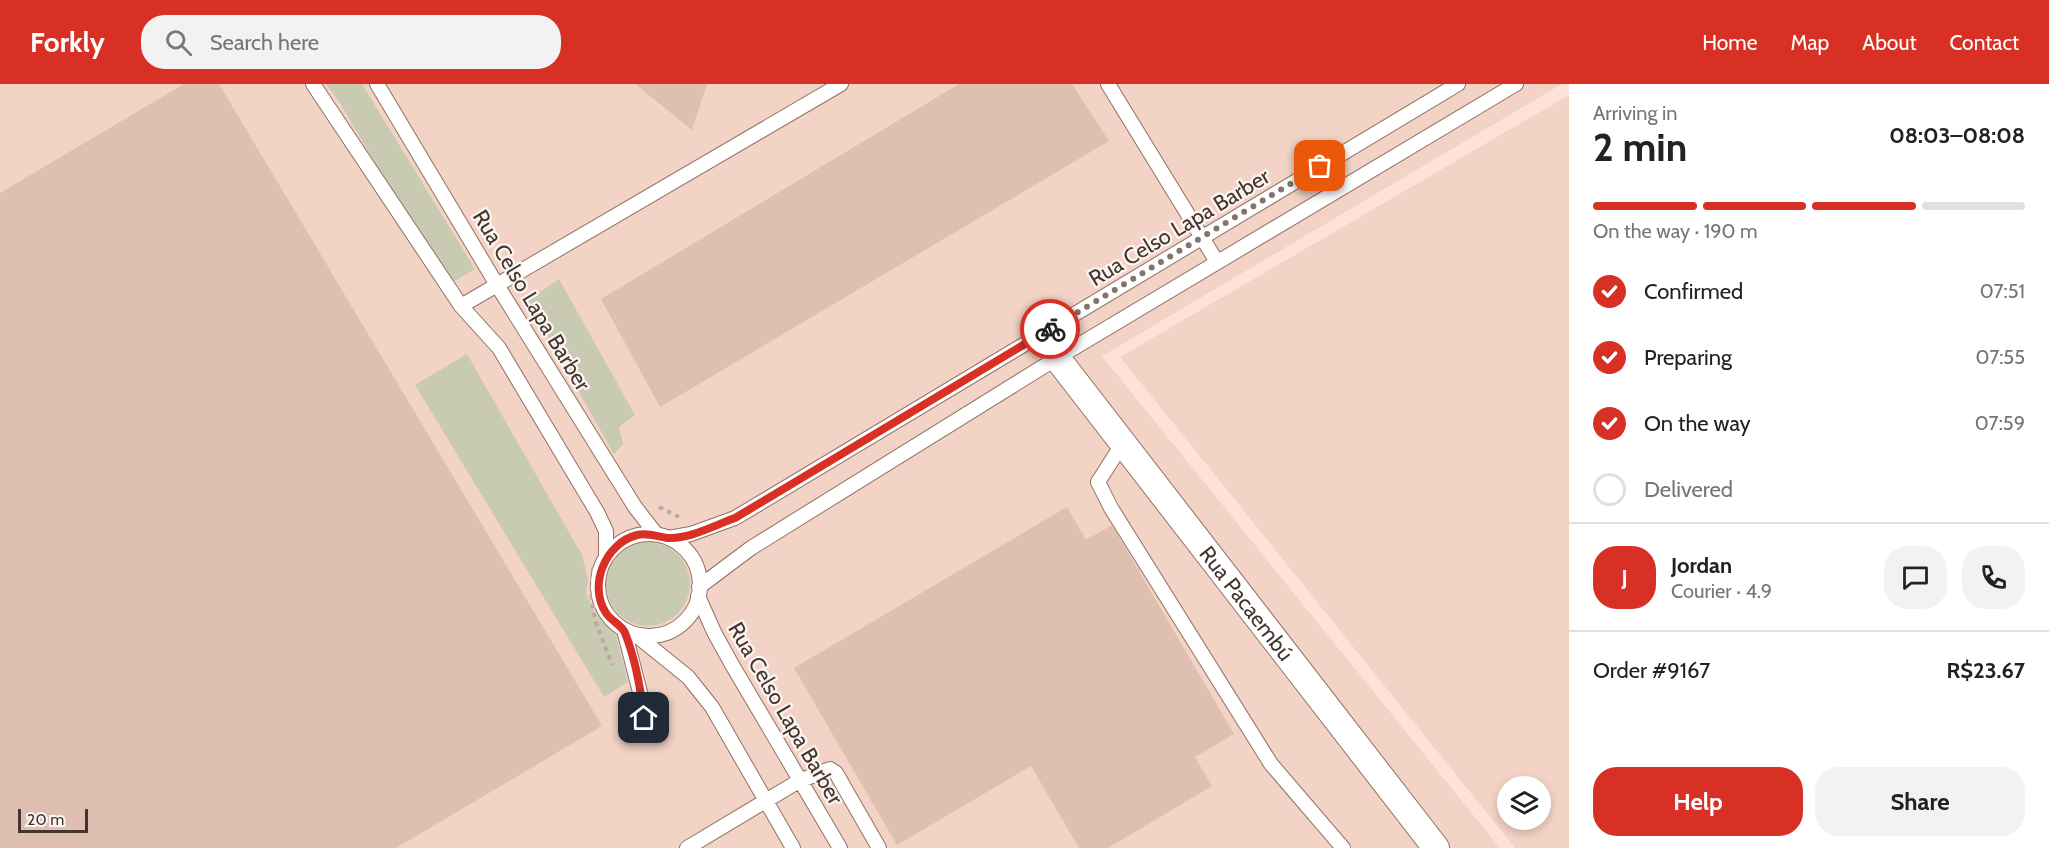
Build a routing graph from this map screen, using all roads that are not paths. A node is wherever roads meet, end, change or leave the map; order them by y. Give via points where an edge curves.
1 (313, 84) edge
2 (377, 84) edge
3 (841, 84) edge
4 (1108, 84) edge
5 (1458, 84) edge
6 (1516, 84) edge
7 (1202, 237) junction
8 (1217, 262) junction
9 (497, 285) junction
10 (461, 306) junction
11 (1057, 358) junction
12 (1123, 443) junction
13 (662, 536) junction
14 (606, 557) junction
15 (699, 592) junction
16 (630, 632) junction
17 (644, 718) dead end
18 (799, 781) junction
19 (766, 801) junction
20 (687, 848) edge
21 (793, 848) edge
22 (840, 848) edge
23 (879, 848) edge
24 (1343, 848) edge
25 (1436, 848) edge

1 - 10 lane
2 - 9 lane, Rua Celso Lapa Barber
3 - 9 lane
4 - 7 lane
5 - 7 lane, Rua Celso Lapa Barber
6 - 8 lane
7 - 8 lane
7 - 13 lane, Rua Celso Lapa Barber via 735,518 691,534
8 - 11 lane
9 - 10 lane
9 - 13 lane, Rua Celso Lapa Barber via 635,507
10 - 14 lane via 499,348 597,512 606,531
11 - 12 street, Rua Pacaembú
11 - 15 lane via 751,548
12 - 24 lane via 1098,482 1111,508 1271,764
12 - 25 street, Rua Pacaembú
13 - 14 lane via 637,535 619,543
13 - 15 lane via 692,557
14 - 16 lane via 597,588 600,600 614,622
15 - 16 lane via 692,612 668,632 652,636
15 - 18 lane, Rua Celso Lapa Barber via 714,633
16 - 17 lane
16 - 19 lane via 688,677 712,707
18 - 19 lane
18 - 22 lane, Rua Celso Lapa Barber
18 - 23 lane via 830,769 837,774
19 - 20 lane
19 - 21 lane

